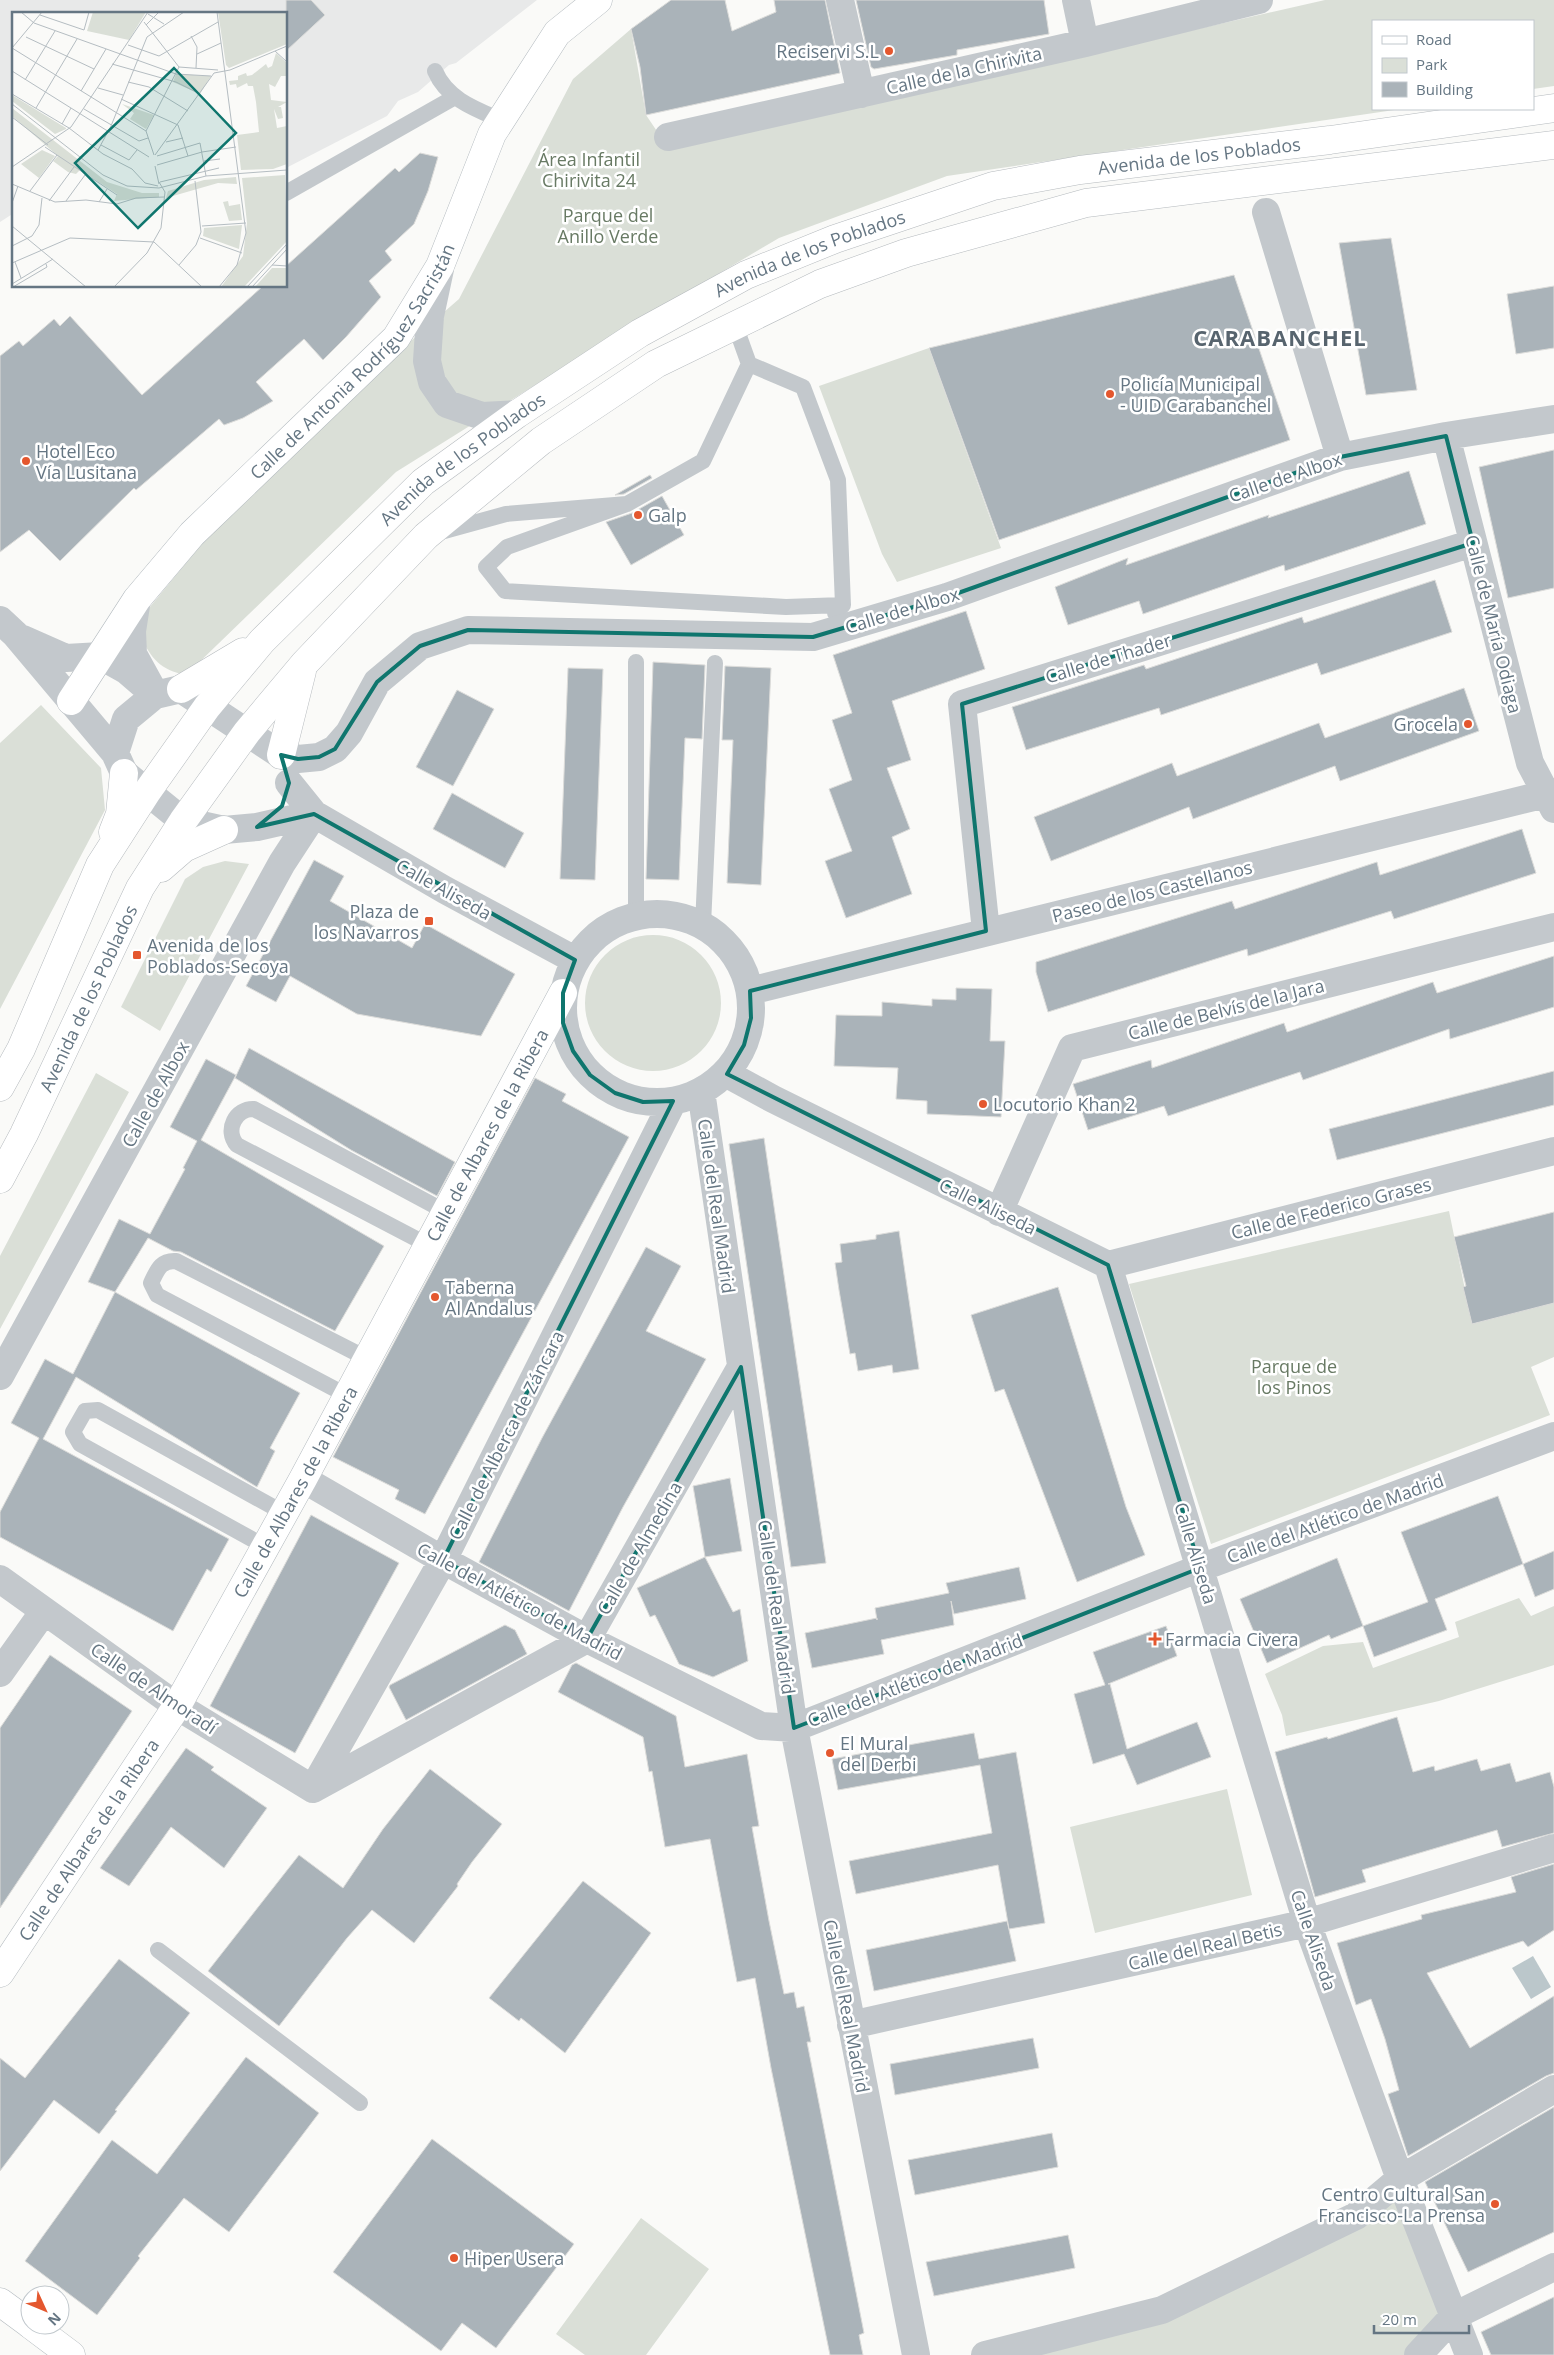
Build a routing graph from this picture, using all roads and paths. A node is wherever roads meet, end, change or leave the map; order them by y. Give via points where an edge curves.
1 (598, 0) edge
2 (840, 0) edge
3 (1076, 0) edge
4 (1259, 0) edge
5 (1085, 43) junction
6 (435, 71) dead end
7 (860, 94) junction
8 (455, 98) junction
9 (1554, 108) edge
10 (501, 120) junction
11 (668, 137) dead end
12 (1554, 144) edge
13 (288, 192) edge
14 (1266, 212) dead end
15 (440, 266) junction
16 (735, 325) junction
17 (749, 364) junction
18 (517, 414) junction
19 (1554, 419) edge
20 (1446, 436) junction
21 (1340, 457) junction
22 (627, 504) junction
23 (426, 536) junction
24 (1473, 543) junction
25 (137, 599) junction
26 (842, 605) junction
27 (8, 627) edge
28 (813, 637) junction
29 (262, 641) junction
30 (101, 656) junction
31 (636, 662) dead end
32 (715, 663) dead end
33 (304, 664) junction
34 (181, 689) junction
35 (155, 695) junction
36 (71, 701) junction
37 (207, 707) junction
38 (247, 732) junction
39 (281, 755) junction
40 (119, 763) junction
41 (289, 783) junction
42 (147, 792) junction
43 (1551, 798) edge
44 (314, 814) junction
45 (183, 821) junction
46 (258, 826) junction
47 (224, 830) junction
48 (100, 865) junction
49 (140, 888) junction
50 (636, 916) junction
51 (703, 925) junction
52 (1554, 927) edge
53 (986, 931) junction
54 (575, 960) junction
55 (750, 991) junction
56 (564, 993) junction
57 (726, 1074) junction
58 (0, 1087) edge
59 (701, 1091) junction
60 (673, 1101) junction
61 (1554, 1151) edge
62 (0, 1179) edge
63 (446, 1212) junction
64 (999, 1212) junction
65 (428, 1245) junction
66 (1108, 1265) junction
67 (368, 1359) junction
68 (741, 1367) junction
69 (0, 1376) edge
70 (348, 1396) junction
71 (1554, 1436) edge
72 (303, 1479) junction
73 (284, 1513) junction
74 (266, 1547) junction
75 (443, 1560) junction
76 (1200, 1568) junction
77 (0, 1579) edge
78 (44, 1611) junction
79 (588, 1639) junction
80 (0, 1673) edge
81 (177, 1706) junction
82 (794, 1728) junction
83 (313, 1789) junction
84 (1554, 1848) edge
85 (1307, 1923) junction
86 (158, 1950) dead end
87 (0, 1973) edge
88 (850, 2026) junction
89 (1554, 2089) edge
90 (360, 2103) dead end
91 (1400, 2179) junction
92 (1554, 2267) edge
93 (0, 2302) edge
94 (1454, 2316) junction
95 (20, 2317) edge
96 (44, 2335) edge
97 (71, 2355) edge
98 (916, 2355) edge
99 (985, 2355) edge
100 (1418, 2355) edge
101 (1469, 2355) edge

1 - 10 main road, Calle de Antonia Rodríguez Sacristán via 557,33
2 - 7 street
3 - 5 street
4 - 5 street, Calle de la Chirivita
5 - 7 street, Calle de la Chirivita
6 - 8 lane via 440,82
7 - 11 street, Calle de la Chirivita
8 - 10 lane
8 - 13 lane
9 - 18 main road, Avenida de los Poblados via 1330,140 1080,170 993,186 835,239 746,275 640,333
10 - 15 main road, Calle de Antonia Rodríguez Sacristán via 492,134
12 - 16 main road, Avenida de los Poblados via 1086,203 897,256 820,284
14 - 21 street
15 - 18 street via 428,334 427,361 432,382 448,404 482,416
15 - 25 main road, Calle de Antonia Rodríguez Sacristán via 396,338 192,534
16 - 17 lane
16 - 23 main road, Avenida de los Poblados via 656,364 541,441
17 - 22 lane via 703,461
17 - 26 lane via 803,387 838,480
18 - 29 main road, Avenida de los Poblados via 423,482
19 - 20 street, Calle de Albox
20 - 21 street, Calle de Albox
20 - 24 street, Calle de María Odiaga
21 - 28 street, Calle de Albox via 947,597
22 - 23 lane via 506,514
22 - 26 lane via 507,547 486,567 505,591 786,607
23 - 33 main road, Avenida de los Poblados
24 - 43 street, Calle de María Odiaga via 1530,763
24 - 53 street, Calle de Thader via 962,704
25 - 30 main road, Calle de Antonia Rodríguez Sacristán
25 - 35 street via 132,631 133,654
26 - 28 lane
27 - 30 street via 38,646 66,658
27 - 36 street
28 - 39 street, Calle de Albox via 468,630 420,646 377,682 349,733 336,749 319,757 298,759
29 - 34 main road
29 - 37 main road, Avenida de los Poblados
30 - 35 street via 126,670
30 - 36 main road, Calle de Antonia Rodríguez Sacristán
31 - 50 lane
32 - 51 lane
33 - 38 main road, Avenida de los Poblados
33 - 39 main road
34 - 35 street
34 - 37 street
35 - 40 street via 126,720
36 - 40 street
37 - 38 street
37 - 42 main road, Avenida de los Poblados
38 - 39 street
38 - 45 main road, Avenida de los Poblados
39 - 41 street
40 - 42 street
40 - 48 main road via 120,814
41 - 44 street, Calle Aliseda
41 - 46 street via 282,806
42 - 45 street
42 - 48 main road, Avenida de los Poblados
43 - 53 street, Paseo de los Castellanos
44 - 46 street
44 - 54 street, Calle Aliseda
44 - 69 street, Calle de Albox via 282,863
45 - 47 street
45 - 49 main road, Avenida de los Poblados
46 - 47 street
47 - 49 main road via 184,848
48 - 58 main road, Avenida de los Poblados via 21,1048
49 - 62 main road, Avenida de los Poblados
50 - 51 street via 682,916
50 - 54 street via 612,925 591,940
51 - 55 street via 731,950 741,965
52 - 64 street, Calle de Belvís de la Jara via 1072,1048
53 - 55 street, Paseo de los Castellanos
54 - 56 street
55 - 57 street via 751,1018 744,1045
56 - 60 street via 563,1022 572,1051 590,1076 615,1093 644,1102
56 - 63 main road, Calle de Albares de la Ribera
57 - 59 street
57 - 64 street, Calle Aliseda
59 - 60 street
59 - 68 street, Calle del Real Madrid
60 - 75 street, Calle de Alberca de Záncara
61 - 66 street, Calle de Federico Grases
63 - 65 main road, Calle de Albares de la Ribera
63 - 65 lane via 254,1109 240,1113 230,1130 231,1138 237,1144
64 - 66 street, Calle Aliseda
65 - 67 main road, Calle de Albares de la Ribera
66 - 76 street, Calle Aliseda
67 - 70 main road, Calle de Albares de la Ribera
67 - 70 lane via 176,1262 161,1264 151,1283 157,1295
68 - 79 street, Calle de Almedina
68 - 82 street, Calle del Real Madrid
70 - 72 main road, Calle de Albares de la Ribera
71 - 76 street, Calle del Atlético de Madrid
72 - 73 main road, Calle de Albares de la Ribera
72 - 75 street, Calle del Atlético de Madrid
73 - 74 main road, Calle de Albares de la Ribera
73 - 74 lane via 98,1410 85,1411 73,1432 80,1444
74 - 81 main road, Calle de Albares de la Ribera
75 - 79 street, Calle del Atlético de Madrid
75 - 83 street, Calle de Alberca de Záncara
76 - 82 street, Calle del Atlético de Madrid
76 - 85 street, Calle Aliseda
77 - 78 street, Calle de Almoradí
78 - 80 street
78 - 81 street, Calle de Almoradí
79 - 82 street, Calle del Atlético de Madrid via 761,1726
79 - 83 street
81 - 83 street, Calle de Almoradí
81 - 87 main road, Calle de Albares de la Ribera
82 - 88 street, Calle del Real Madrid
84 - 85 street, Calle del Real Betis
85 - 88 street, Calle del Real Betis
85 - 91 street, Calle Aliseda
86 - 90 lane
88 - 98 street, Calle del Real Madrid
89 - 91 street
91 - 94 street, Calle Aliseda
91 - 99 street via 1356,2216 1162,2310
92 - 94 street
93 - 95 main road
94 - 100 street
94 - 101 street, Calle Aliseda
96 - 97 main road

